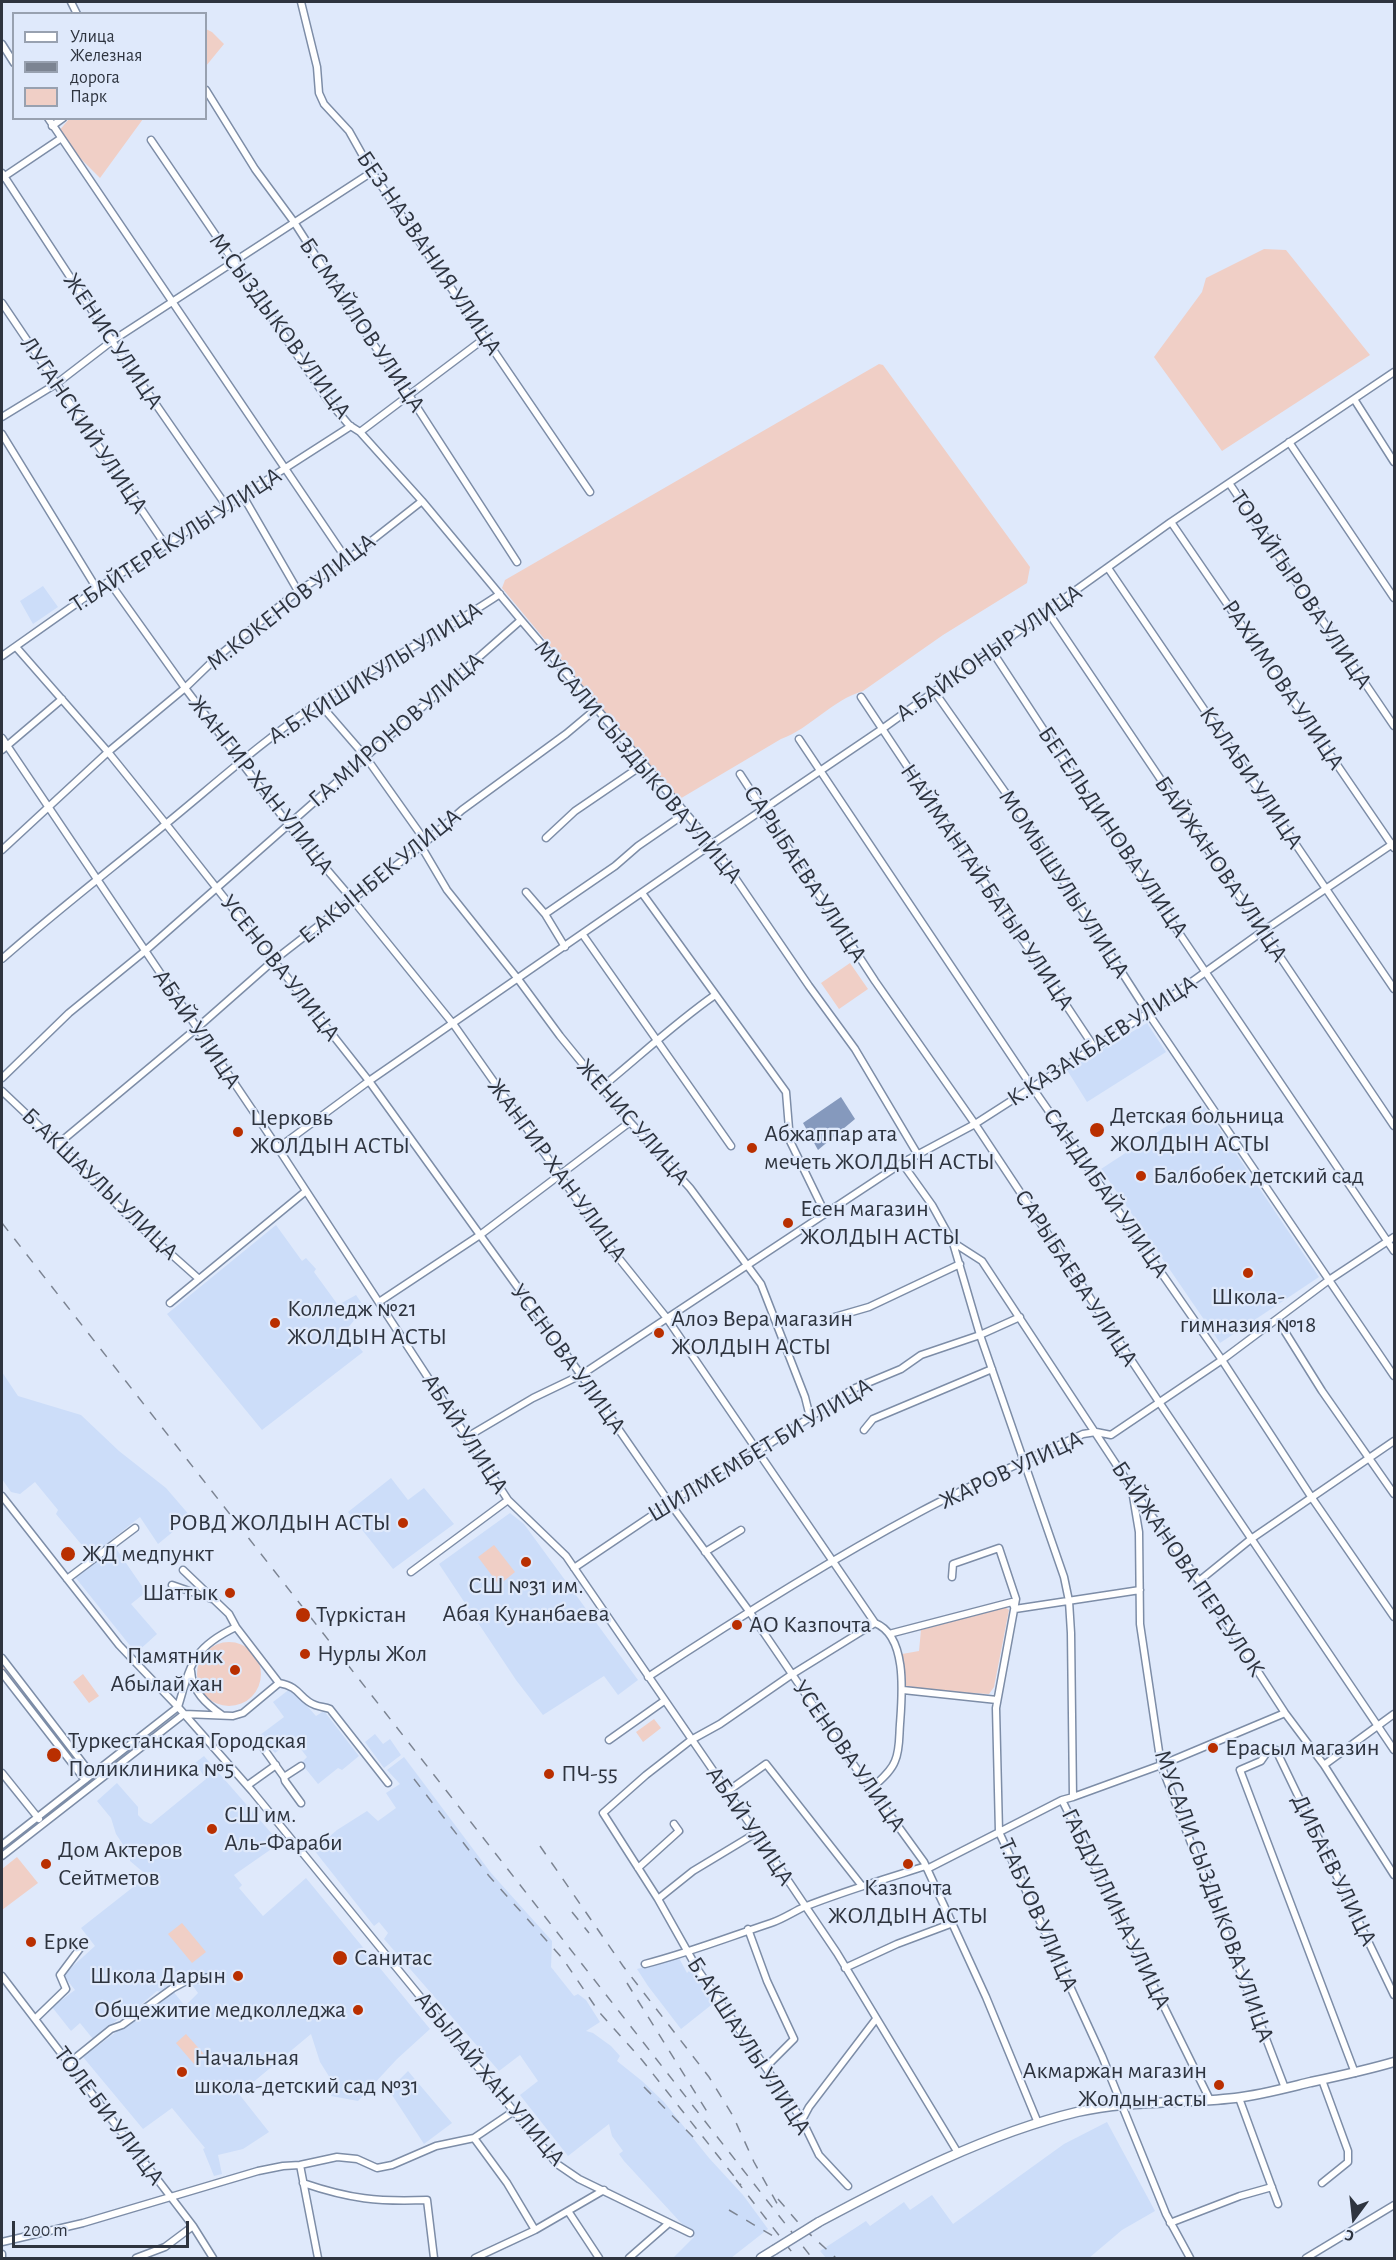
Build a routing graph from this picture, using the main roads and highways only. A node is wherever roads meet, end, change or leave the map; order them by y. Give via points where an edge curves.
1 (1395, 2062) edge
2 (761, 2259) edge

1 - 2 main road, bridge via 1239,2098 1121,2106 1038,2123 958,2153 878,2190

